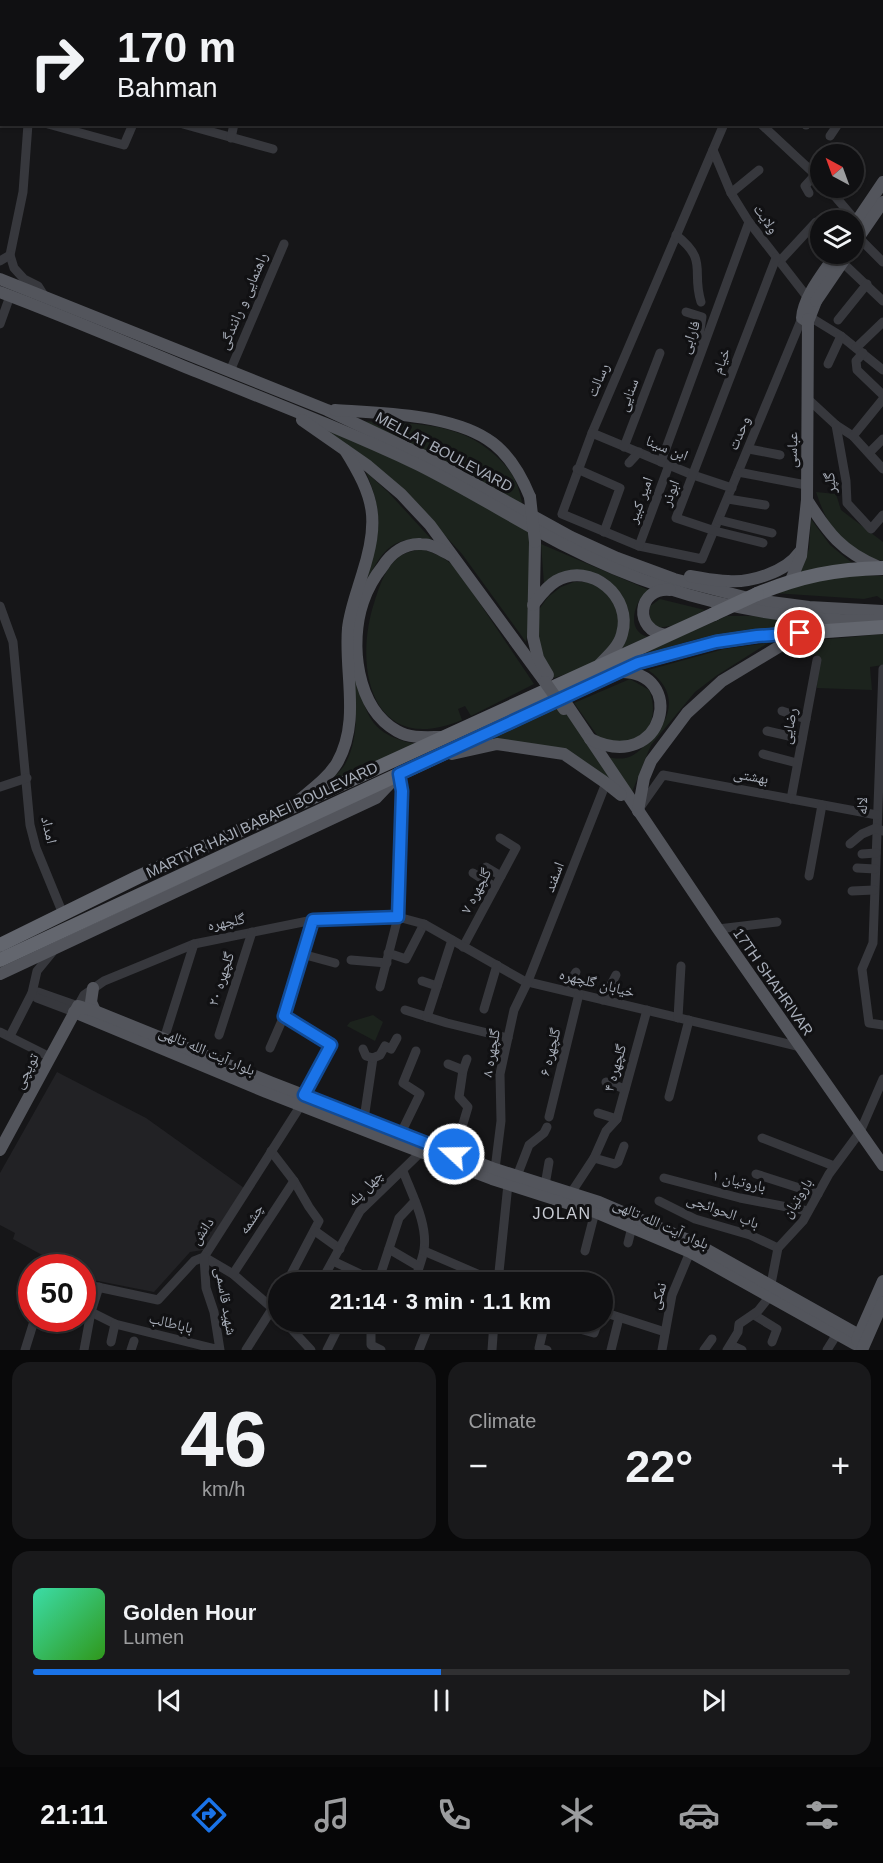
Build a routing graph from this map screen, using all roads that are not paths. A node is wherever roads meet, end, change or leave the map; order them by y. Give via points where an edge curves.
1 (28, 126) edge
2 (55, 126) edge
3 (131, 126) edge
4 (196, 126) edge
5 (234, 126) edge
6 (723, 126) edge
7 (763, 126) edge
8 (837, 126) edge
9 (213, 128) edge
10 (830, 136) dead end
11 (231, 138) junction
12 (273, 149) dead end
13 (713, 150) junction
14 (810, 169) edge
15 (759, 170) dead end
16 (810, 182) edge
17 (883, 182) edge
18 (731, 193) junction
19 (810, 193) dead end
20 (883, 202) edge
21 (864, 216) edge
22 (749, 222) junction
23 (864, 222) edge
24 (810, 228) edge
25 (676, 235) junction
26 (864, 240) edge
27 (284, 244) dead end
28 (10, 255) junction
29 (881, 255) edge
30 (777, 260) junction
31 (0, 261) edge
32 (837, 264) edge
33 (848, 264) edge
34 (867, 284) junction
35 (4, 288) edge
36 (45, 297) junction
37 (812, 298) junction
38 (883, 301) edge
39 (701, 302) dead end
40 (686, 312) dead end
41 (807, 318) junction
42 (838, 320) dead end
43 (883, 322) edge
44 (0, 324) edge
45 (841, 336) junction
46 (701, 351) junction
47 (859, 351) junction
48 (660, 353) dead end
49 (828, 364) dead end
50 (883, 370) edge
51 (230, 371) junction
52 (226, 383) junction
53 (883, 397) edge
54 (809, 400) junction
55 (281, 405) junction
56 (327, 410) junction
57 (836, 424) junction
58 (592, 433) junction
59 (853, 436) junction
60 (883, 440) edge
61 (624, 447) junction
62 (749, 449) junction
63 (345, 450) junction
64 (639, 452) junction
65 (869, 453) junction
66 (780, 455) dead end
67 (665, 463) junction
68 (629, 464) dead end
69 (577, 469) junction
70 (883, 469) edge
71 (738, 472) junction
72 (693, 475) junction
73 (806, 485) junction
74 (732, 488) junction
75 (728, 499) junction
76 (807, 500) junction
77 (765, 505) dead end
78 (883, 514) edge
79 (719, 520) junction
80 (604, 531) junction
81 (715, 531) junction
82 (772, 533) dead end
83 (763, 543) dead end
84 (639, 546) junction
85 (802, 549) junction
86 (455, 558) junction
87 (702, 559) joint
88 (635, 565) junction
89 (882, 568) edge
90 (791, 580) junction
91 (672, 590) junction
92 (533, 605) junction
93 (0, 606) edge
94 (883, 611) edge
95 (883, 621) edge
96 (883, 627) edge
97 (800, 633) junction
98 (666, 635) junction
99 (817, 660) dead end
100 (594, 669) junction
101 (882, 669) edge
102 (618, 672) junction
103 (548, 681) junction
104 (566, 707) junction
105 (782, 711) dead end
106 (806, 719) junction
107 (881, 730) edge
108 (767, 731) dead end
109 (446, 737) junction
110 (589, 738) junction
111 (802, 739) junction
112 (763, 754) dead end
113 (430, 759) junction
114 (797, 763) junction
115 (399, 774) junction
116 (27, 778) junction
117 (606, 783) junction
118 (0, 787) edge
119 (621, 795) junction
120 (791, 799) junction
121 (822, 805) junction
122 (286, 811) junction
123 (639, 813) junction
124 (877, 815) junction
125 (880, 830) edge
126 (500, 838) dead end
127 (211, 843) junction
128 (850, 844) dead end
129 (876, 853) junction
130 (862, 854) dead end
131 (234, 858) junction
132 (217, 860) junction
133 (486, 867) dead end
134 (857, 868) dead end
135 (875, 869) junction
136 (473, 873) dead end
137 (501, 876) junction
138 (810, 876) dead end
139 (495, 887) junction
140 (874, 890) junction
141 (852, 891) dead end
142 (63, 914) junction
143 (398, 917) junction
144 (313, 920) junction
145 (777, 922) dead end
146 (424, 924) junction
147 (718, 928) junction
148 (252, 932) junction
149 (452, 940) junction
150 (883, 940) edge
151 (873, 943) junction
152 (194, 944) junction
153 (0, 945) edge
154 (57, 947) junction
155 (463, 947) junction
156 (302, 954) junction
157 (388, 958) junction
158 (0, 960) edge
159 (351, 960) dead end
160 (335, 963) dead end
161 (497, 965) junction
162 (681, 966) dead end
163 (576, 972) dead end
164 (0, 974) edge
165 (616, 975) dead end
166 (422, 981) dead end
167 (528, 981) junction
168 (437, 986) junction
169 (380, 987) dead end
170 (93, 988) junction
171 (565, 990) junction
172 (32, 993) junction
173 (579, 994) junction
174 (603, 999) junction
175 (76, 1009) junction
176 (484, 1009) dead end
177 (405, 1010) dead end
178 (647, 1010) junction
179 (95, 1011) junction
180 (284, 1016) junction
181 (427, 1017) junction
182 (678, 1018) junction
183 (689, 1020) junction
184 (883, 1025) edge
185 (3, 1035) edge
186 (219, 1035) dead end
187 (397, 1038) dead end
188 (508, 1038) junction
189 (164, 1039) junction
190 (801, 1047) junction
191 (270, 1048) dead end
192 (363, 1049) dead end
193 (416, 1051) dead end
194 (50, 1057) junction
195 (373, 1058) junction
196 (467, 1059) dead end
197 (448, 1064) dead end
198 (463, 1070) junction
199 (883, 1079) edge
200 (606, 1082) dead end
201 (625, 1089) junction
202 (669, 1097) dead end
203 (302, 1100) junction
204 (598, 1113) dead end
205 (364, 1119) junction
206 (617, 1119) junction
207 (860, 1132) junction
208 (401, 1133) junction
209 (762, 1138) dead end
210 (624, 1146) dead end
211 (424, 1147) junction
212 (0, 1150) edge
213 (271, 1151) junction
214 (454, 1154) junction
215 (594, 1158) junction
216 (549, 1162) dead end
217 (883, 1165) edge
218 (834, 1166) junction
219 (495, 1169) junction
220 (403, 1171) junction
221 (756, 1174) dead end
222 (664, 1178) dead end
223 (513, 1180) junction
224 (294, 1181) junction
225 (545, 1185) junction
226 (571, 1193) junction
227 (818, 1194) junction
228 (415, 1201) junction
229 (659, 1201) dead end
230 (597, 1207) junction
231 (808, 1211) junction
232 (632, 1227) junction
233 (315, 1232) junction
234 (628, 1244) dead end
235 (778, 1248) junction
236 (339, 1249) junction
237 (389, 1249) junction
238 (424, 1251) junction
239 (585, 1251) dead end
240 (690, 1252) junction
241 (204, 1257) junction
242 (333, 1261) junction
243 (418, 1266) junction
244 (293, 1272) edge
245 (327, 1272) edge
246 (357, 1272) edge
247 (381, 1272) edge
248 (417, 1272) edge
249 (473, 1272) edge
250 (499, 1272) edge
251 (234, 1274) junction
252 (883, 1281) edge
253 (96, 1286) edge
254 (99, 1287) junction
255 (770, 1290) junction
256 (96, 1296) edge
257 (883, 1302) edge
258 (268, 1304) edge
259 (96, 1314) edge
260 (754, 1315) junction
261 (613, 1316) edge
262 (620, 1318) junction
263 (268, 1321) edge
264 (115, 1324) junction
265 (31, 1332) edge
266 (87, 1332) edge
267 (294, 1332) edge
268 (336, 1332) edge
269 (371, 1332) edge
270 (426, 1332) edge
271 (493, 1332) edge
272 (543, 1332) edge
273 (665, 1332) junction
274 (837, 1334) junction
275 (172, 1338) junction
276 (712, 1339) dead end
277 (111, 1342) dead end
278 (772, 1342) dead end
279 (857, 1345) edge
280 (729, 1347) edge
281 (26, 1350) edge
282 (84, 1350) edge
283 (170, 1350) edge
284 (219, 1350) edge
285 (246, 1350) edge
286 (311, 1350) edge
287 (327, 1350) edge
288 (381, 1350) edge
289 (419, 1350) edge
290 (492, 1350) edge
291 (547, 1350) edge
292 (611, 1350) edge
293 (662, 1350) edge
294 (704, 1350) edge
295 (742, 1350) edge
296 (827, 1350) edge

1 - 28 street via 23,192
2 - 3 street via 124,145
4 - 9 street
5 - 11 street
6 - 13 street, رسالت
7 - 14 street
8 - 10 street
9 - 11 street
11 - 12 street
13 - 18 street, ولایت
13 - 25 street, رسالت
15 - 18 street
16 - 19 street via 805,186
17 - 21 main road
18 - 22 street, ولایت
20 - 23 main road
22 - 30 street, ولایت
22 - 46 street, فارابی
24 - 30 street
25 - 39 street via 689,245 698,261
25 - 58 street, رسالت
26 - 29 street
27 - 51 street, راهنمایی و رانندگی
28 - 31 street
28 - 36 street via 21,277 38,286
30 - 37 street, ولایت
30 - 72 street, خیام
32 - 37 main road
33 - 34 street
34 - 38 street
34 - 42 street
35 - 36 main road, MELLAT BOULEVARD
35 - 44 street
35 - 52 main road, MELLAT BOULEVARD
36 - 51 main road, MELLAT BOULEVARD
37 - 41 main road
40 - 46 street via 702,317
41 - 45 street
41 - 54 main road, عباسی
41 - 62 street, وحدت
43 - 47 street
45 - 47 street
45 - 49 street
46 - 67 street, فارابی
47 - 50 street
47 - 53 street via 857,370
48 - 61 street, سنایی
51 - 52 main road
51 - 56 main road, MELLAT BOULEVARD
52 - 55 main road, MELLAT BOULEVARD
53 - 59 street
54 - 57 street
54 - 73 main road, عباسی
55 - 63 main road
55 - 91 main road, MELLAT BOULEVARD via 420,466 566,546
56 - 88 main road, MELLAT BOULEVARD via 424,456 571,537
56 - 92 main road, bridge via 437,421 489,440 510,460 530,497 536,542
57 - 59 street
57 - 78 street, گلپر via 847,503 871,529
58 - 61 street, ابن سینا
58 - 69 street, رسالت
59 - 65 street
60 - 65 street
61 - 64 street, ابن سینا
62 - 66 street
62 - 71 street, وحدت
63 - 86 main road via 401,494
63 - 122 main road via 363,479 372,520 371,542 348,627 347,738 336,763 319,784
64 - 67 street, ابن سینا
64 - 68 street
65 - 70 street
67 - 72 street, ابن سینا
67 - 84 street, امیر کبیر
69 - 80 street, رسالت via 562,514
69 - 80 street via 620,488
71 - 73 street
71 - 74 street, وحدت
72 - 74 street, ابن سینا
72 - 81 street, ابوذر via 676,518
73 - 76 main road, عباسی
74 - 75 street, وحدت
75 - 77 street
75 - 79 street, وحدت
76 - 85 main road, عباسی
76 - 89 main road via 834,540 851,554
79 - 81 street, وحدت
79 - 82 street
80 - 84 street, رسالت
81 - 83 street
81 - 87 street, وحدت
84 - 87 street, رسالت
85 - 88 main road via 784,567 729,582
85 - 90 main road, عباسی
86 - 103 main road
86 - 109 main road via 432,545 419,543 390,555 363,603 357,632 363,684 383,722 399,733 415,737
88 - 94 main road, MELLAT BOULEVARD via 756,600
89 - 90 highway, MARTYR HAJI BABAEI BOULEVARD
90 - 98 highway, MARTYR HAJI BABAEI BOULEVARD, bridge
91 - 95 main road, MELLAT BOULEVARD via 752,611
91 - 98 main road via 657,591 643,610 646,625
92 - 100 main road via 557,581 573,576 591,577 610,587 620,602 625,622 612,653
92 - 103 main road via 533,637
93 - 116 street, امداد via 13,642
96 - 97 highway, MARTYR HAJI BABAEI BOULEVARD
97 - 102 highway, MARTYR HAJI BABAEI BOULEVARD via 716,642
97 - 123 main road via 722,681 687,713 651,761
98 - 100 highway, MARTYR HAJI BABAEI BOULEVARD
99 - 106 street, رضایی
100 - 109 highway, MARTYR HAJI BABAEI BOULEVARD
101 - 107 street, لاله
102 - 110 main road via 638,674 651,683 660,697 662,709 658,720 647,737 628,747 602,745
102 - 113 highway, MARTYR HAJI BABAEI BOULEVARD
103 - 104 main road, bridge
104 - 110 main road
104 - 119 main road
105 - 106 street
106 - 111 street, رضایی
107 - 124 street, لاله
108 - 111 street
109 - 122 highway, MARTYR HAJI BABAEI BOULEVARD
110 - 123 main road
111 - 114 street, رضایی
112 - 114 street
113 - 115 highway, MARTYR HAJI BABAEI BOULEVARD
113 - 117 main road via 497,744 533,748 564,754
114 - 120 street, رضایی
115 - 131 highway, MARTYR HAJI BABAEI BOULEVARD
115 - 143 street via 402,791
116 - 118 street
116 - 142 street, امداد via 30,825 36,848
117 - 119 main road
117 - 167 street, اسفند
119 - 123 main road
120 - 121 street, بهشتی
120 - 123 street, بهشتی via 663,775
121 - 124 street, بهشتی
121 - 138 street
122 - 127 highway, MARTYR HAJI BABAEI BOULEVARD
123 - 147 main road, 17TH SHAHRIVAR
124 - 125 street, لاله
125 - 128 street via 862,834
125 - 129 street, لاله
126 - 137 street, گلچهره ۷ via 516,848
127 - 132 highway
127 - 142 highway, MARTYR HAJI BABAEI BOULEVARD
129 - 130 street
129 - 135 street, لاله
131 - 132 highway, MARTYR HAJI BABAEI BOULEVARD
131 - 154 main road
132 - 158 highway, MARTYR HAJI BABAEI BOULEVARD
133 - 137 street
134 - 135 street
135 - 140 street, لاله
136 - 139 street
137 - 139 street, گلچهره ۷
139 - 155 street, گلچهره ۷
140 - 141 street
140 - 151 street, لاله
142 - 153 highway, MARTYR HAJI BABAEI BOULEVARD
143 - 144 street, گلچهره
143 - 146 street, خیابان گلچهره
143 - 157 street
144 - 148 street, گلچهره
144 - 156 street
145 - 147 street
146 - 149 street, خیابان گلچهره
146 - 157 street via 406,959
147 - 190 main road, 17TH SHAHRIVAR
148 - 152 street, گلچهره
148 - 186 street, گلچهره ۲۰
149 - 155 street, خیابان گلچهره
149 - 168 street
150 - 151 street
151 - 184 street via 862,969 869,1023
152 - 170 street, گلچهره
152 - 189 street
154 - 164 main road
154 - 172 street via 37,971
155 - 161 street, خیابان گلچهره
156 - 160 street
156 - 180 street
157 - 159 street
157 - 169 street
161 - 167 street, خیابان گلچهره
161 - 176 street
162 - 182 street
163 - 171 street
165 - 174 street
166 - 168 street
167 - 171 street, خیابان گلچهره
167 - 188 street, گلچهره ۸ via 514,1010
168 - 181 street
170 - 175 street, گلچهره
170 - 179 main road via 91,1002
171 - 173 street, خیابان گلچهره
172 - 175 street
172 - 185 street
173 - 174 street, خیابان گلچهره
173 - 223 street, گلچهره ۶ via 544,1134 529,1145
174 - 178 street, خیابان گلچهره
175 - 179 main road, بلوار آیت الله تالهی
175 - 194 main road, توپچی
175 - 203 main road, بلوار آیت الله تالهی
177 - 181 street
178 - 182 street, خیابان گلچهره
178 - 201 street, گلچهره ۴
179 - 189 main road, بلوار آیت الله تالهی
180 - 191 street
180 - 203 street, دانش via 331,1045
181 - 188 street
182 - 183 street, خیابان گلچهره
183 - 190 street, خیابان گلچهره
183 - 202 street
185 - 194 street
187 - 195 street via 391,1049 385,1046
188 - 219 street, گلچهره ۸ via 500,1074 501,1121
189 - 203 main road, بلوار آیت الله تالهی
190 - 207 main road, 17TH SHAHRIVAR
192 - 195 street via 366,1056
193 - 208 street via 403,1083 420,1094
194 - 212 main road, توپچی
195 - 205 street
196 - 198 street
197 - 198 street
198 - 214 street via 459,1097 468,1107
199 - 207 street, باروتیان
200 - 201 street
201 - 206 street, گلچهره ۴
203 - 205 main road, بلوار آیت الله تالهی
203 - 211 main road, بلوار آیت الله تالهی
203 - 213 street, دانش
204 - 206 street
205 - 208 main road, بلوار آیت الله تالهی
206 - 215 street, گلچهره ۴ via 606,1131
207 - 217 main road, 17TH SHAHRIVAR
207 - 218 street, باروتیان
208 - 211 main road, بلوار آیت الله تالهی
209 - 218 street
210 - 215 street via 615,1164
211 - 214 main road, بلوار آیت الله تالهی
211 - 220 street, چهل پله
211 - 223 main road, بلوار آیت الله تالهی
213 - 224 street
213 - 241 street, دانش
214 - 219 main road, بلوار آیت الله تالهی
215 - 226 street, گلچهره ۴
216 - 225 street
218 - 227 street, باروتیان
219 - 223 main road, بلوار آیت الله تالهی
220 - 228 street
220 - 236 street, چهل پله via 360,1211
221 - 227 street
222 - 231 street, ۱ باروتیان
223 - 225 main road, بلوار آیت الله تالهی
223 - 230 main road, بلوار آیت الله تالهی
223 - 250 street
224 - 233 street via 320,1221
224 - 251 street, چشمه
225 - 226 main road, بلوار آیت الله تالهی
226 - 230 main road, بلوار آیت الله تالهی
227 - 231 street, باروتیان
228 - 237 street via 399,1218
228 - 238 street
229 - 235 street, باب الحوائجی via 694,1219 750,1235
230 - 232 main road, بلوار آیت الله تالهی
230 - 239 street
230 - 255 main road, بلوار آیت الله تالهی via 695,1243
231 - 235 street, باروتیان
232 - 234 street
232 - 240 main road, بلوار آیت الله تالهی
233 - 236 street
233 - 244 street
235 - 255 street
236 - 242 street, چهل پله
237 - 243 street
237 - 247 street
238 - 243 street
238 - 249 street
240 - 255 main road, بلوار آیت الله تالهی
240 - 273 street, نمکی via 672,1295
241 - 251 street
241 - 254 street, دانش via 194,1262 158,1300
241 - 284 street, شهید قاسمی
242 - 245 street, چهل پله
242 - 246 street
243 - 248 street
251 - 258 street
252 - 279 main road
253 - 254 street, دانش
254 - 256 street
255 - 260 street via 765,1304
255 - 274 main road, بلوار آیت الله تالهی
255 - 279 main road, بلوار آیت الله تالهی
257 - 279 main road
259 - 264 street, باباطالب
260 - 278 street via 777,1329
260 - 280 street via 739,1324
261 - 262 street
262 - 273 street
262 - 292 street
263 - 285 street
264 - 275 street, باباطالب
264 - 277 street
265 - 281 street
266 - 282 street
267 - 286 street
268 - 287 street
269 - 288 street via 371,1345
270 - 289 street
271 - 290 street
272 - 291 street via 539,1348
273 - 293 street, نمکی
274 - 279 main road, بلوار آیت الله تالهی
274 - 296 street
275 - 283 street
275 - 284 street, باباطالب
276 - 294 street
280 - 295 street

